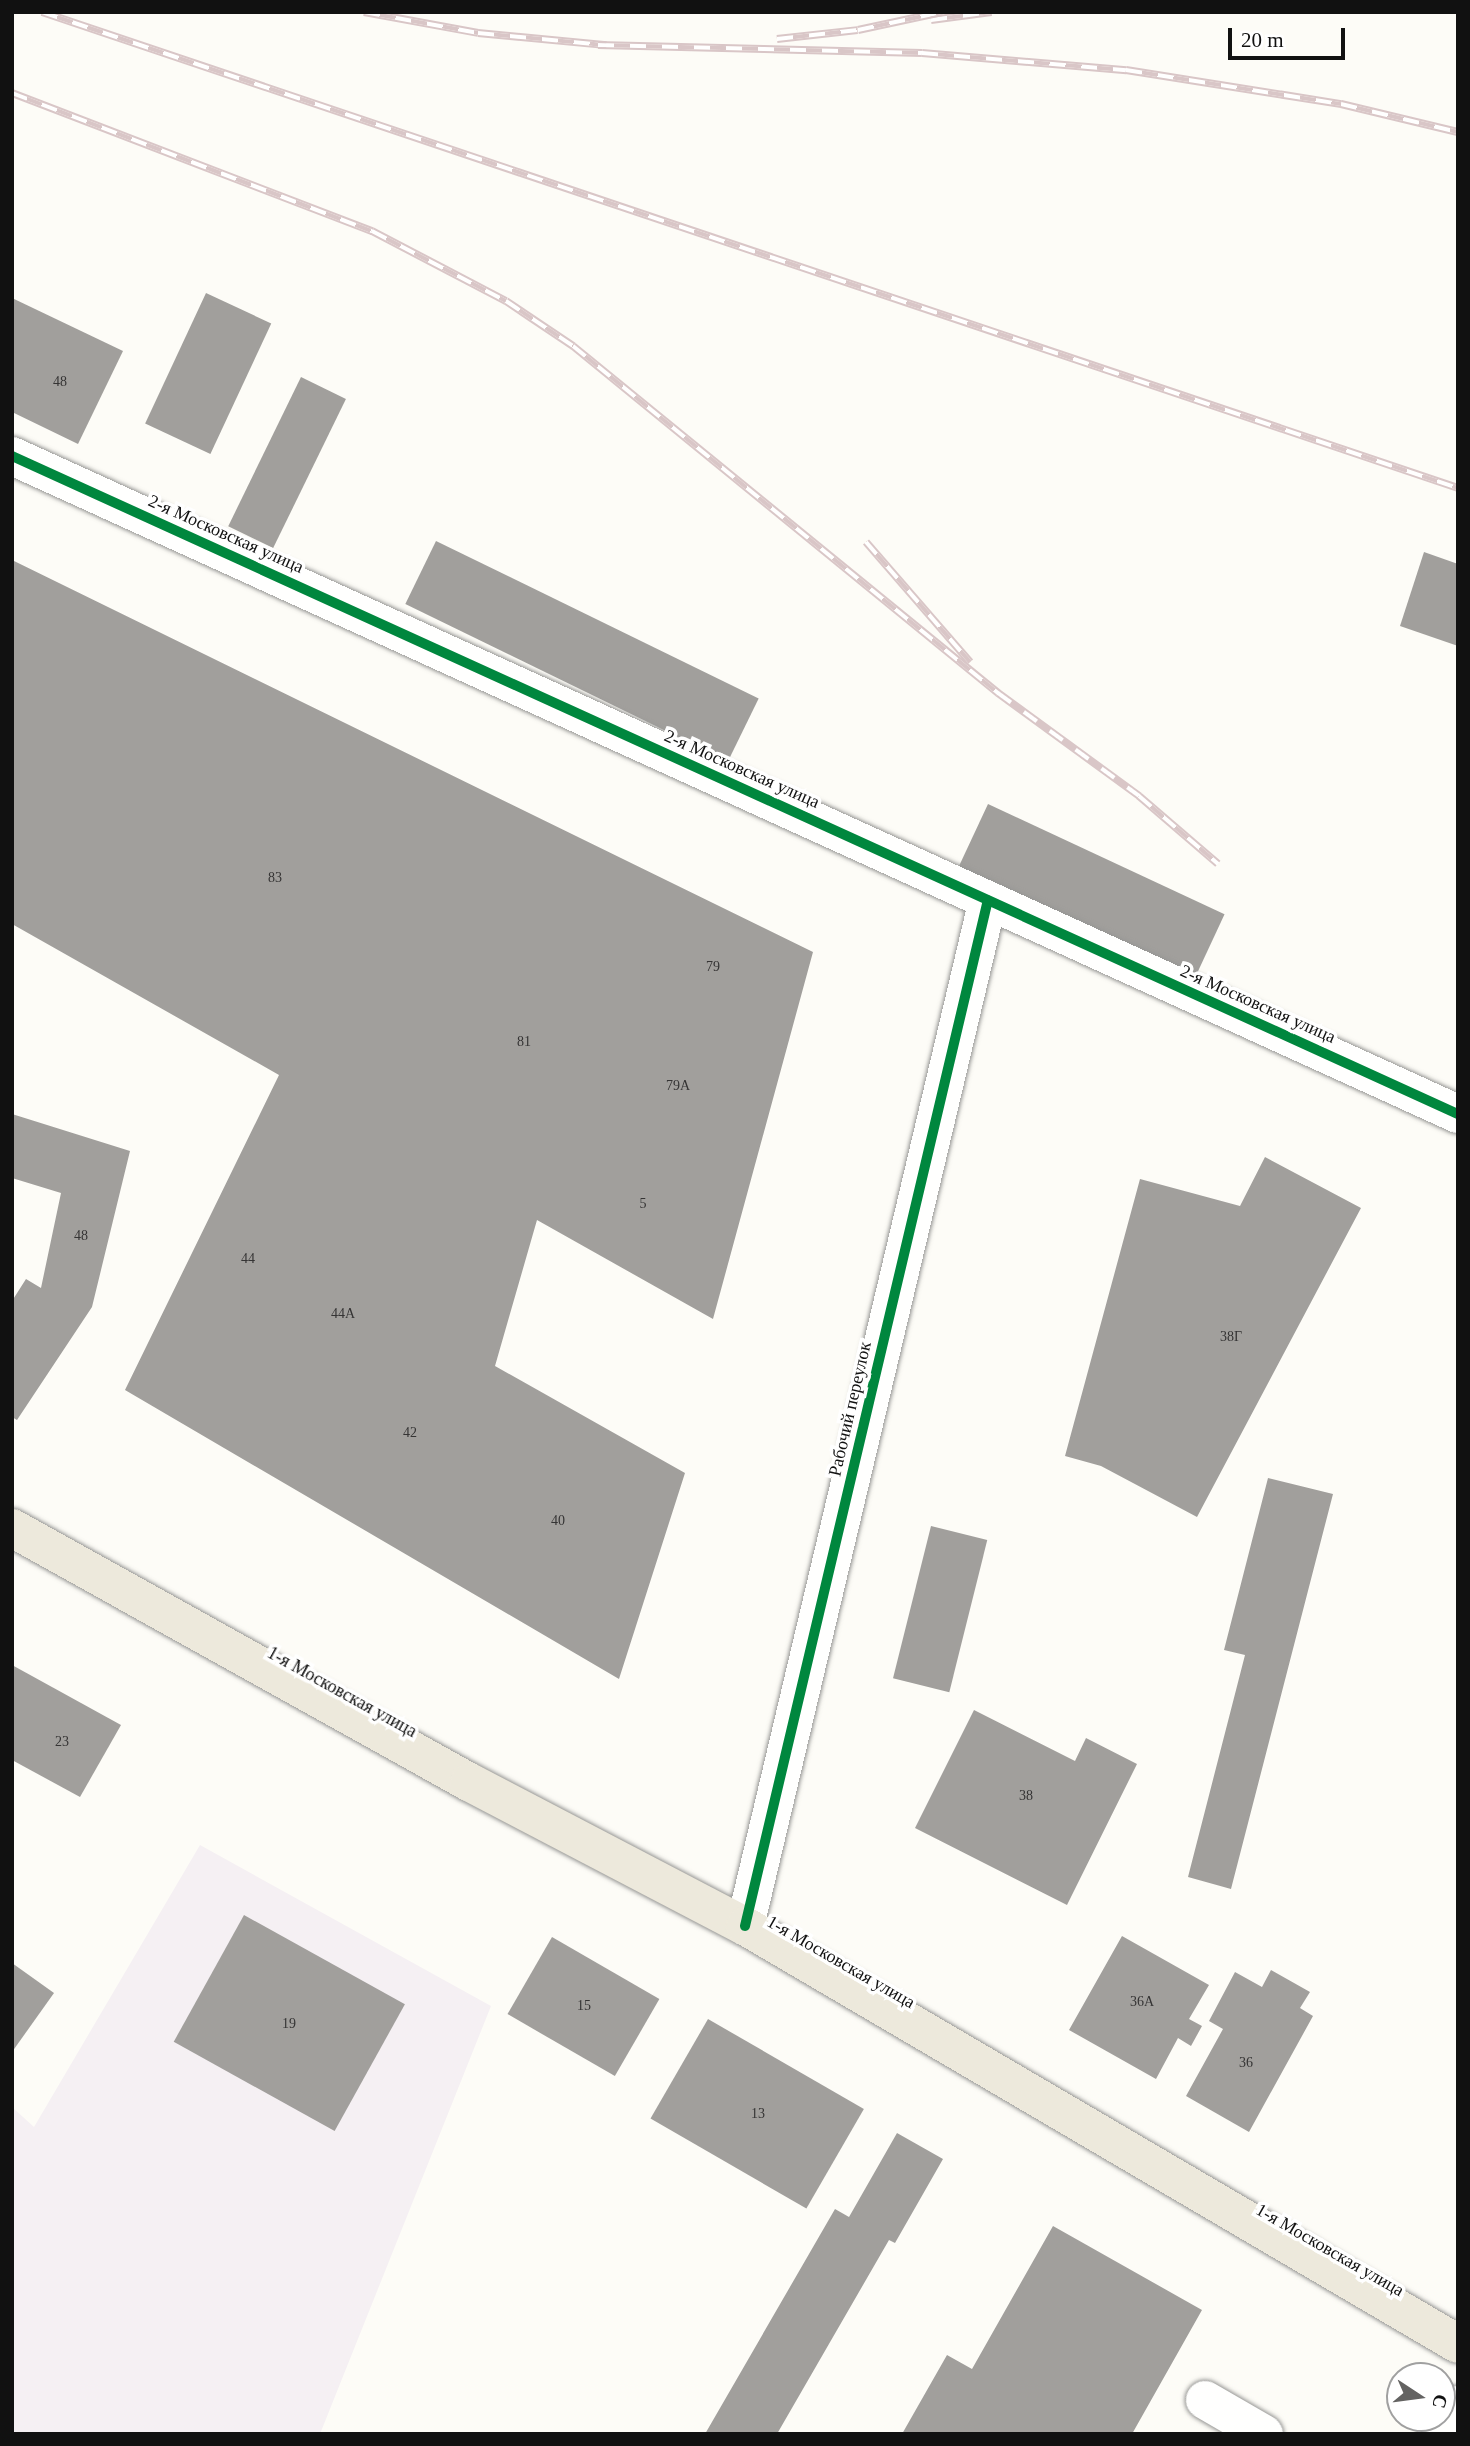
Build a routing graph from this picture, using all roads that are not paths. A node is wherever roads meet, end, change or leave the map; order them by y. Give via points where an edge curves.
1 (12, 456) edge
2 (988, 900) junction
3 (1458, 1114) edge
4 (12, 1528) edge
5 (746, 1926) junction
6 (1458, 2344) edge
7 (1205, 2400) dead end
8 (1458, 2405) edge
9 (1264, 2434) edge
10 (1437, 2434) edge

1 - 2 street, 2-я Московская улица
2 - 3 street, 2-я Московская улица
2 - 5 street, Рабочий переулок
4 - 5 main road, 1-я Московская улица via 469,1782
5 - 6 main road, 1-я Московская улица
7 - 9 street
8 - 10 street

